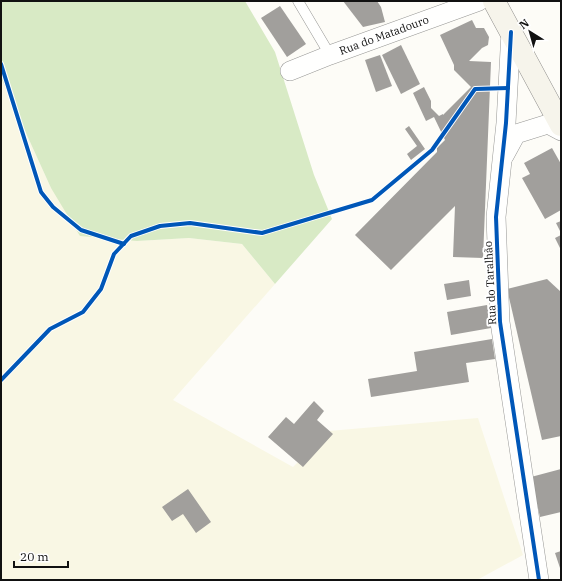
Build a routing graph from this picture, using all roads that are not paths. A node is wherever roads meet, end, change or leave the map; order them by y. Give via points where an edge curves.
1 (298, 1) edge
2 (479, 1) edge
3 (494, 1) edge
4 (511, 32) junction
5 (330, 55) junction
6 (290, 71) dead end
7 (561, 125) edge
8 (561, 131) edge
9 (502, 160) junction
10 (539, 580) edge

1 - 5 lane
2 - 5 street, Rua do Matadouro
3 - 4 street
4 - 7 street
4 - 9 street, Rua do Taralhão
5 - 6 street, Rua do Matadouro
8 - 9 street, Rua do Taralhão via 548,124 516,134
9 - 10 street, Rua do Taralhão via 496,217 500,322

